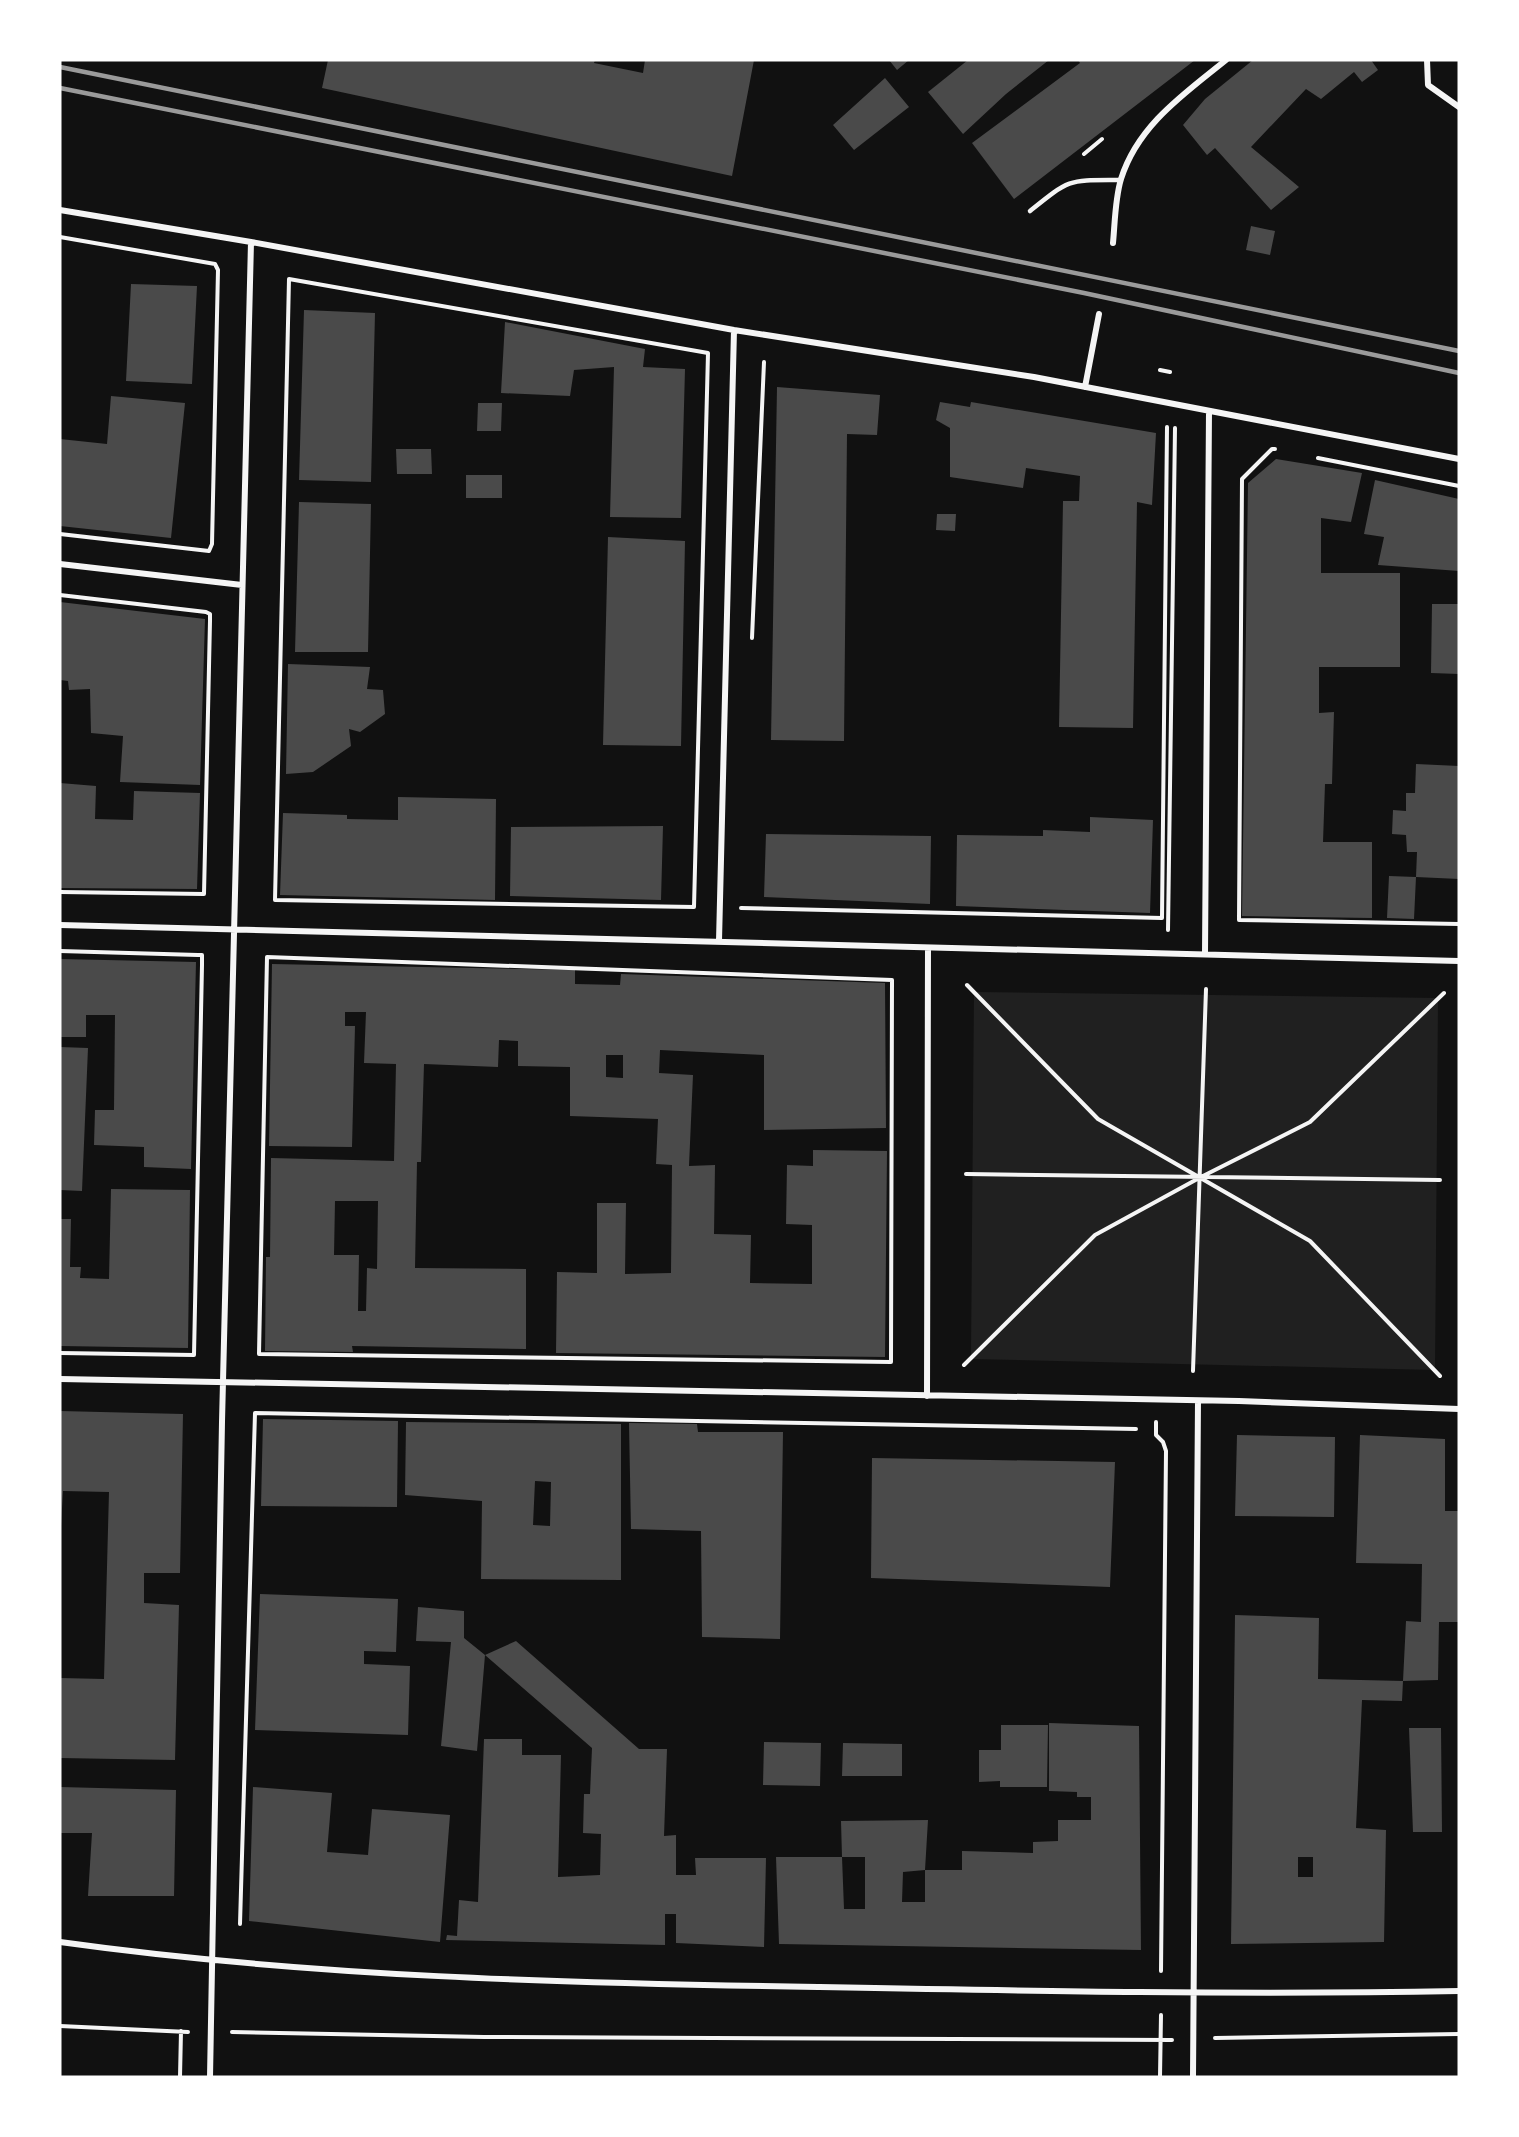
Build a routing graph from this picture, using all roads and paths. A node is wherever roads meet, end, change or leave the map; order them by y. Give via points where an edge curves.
1 (1226, 60) edge
2 (1427, 60) edge
3 (1459, 106) edge
4 (1102, 139) dead end
5 (1084, 154) dead end
6 (1121, 180) junction
7 (60, 210) edge
8 (1030, 211) dead end
9 (60, 237) edge
10 (251, 242) junction
11 (1113, 243) dead end
12 (1099, 314) dead end
13 (734, 330) junction
14 (708, 353) dead end
15 (764, 362) dead end
16 (1160, 370) dead end
17 (1170, 372) dead end
18 (1085, 387) junction
19 (1175, 403) junction
20 (1209, 411) junction
21 (1167, 427) dead end
22 (1284, 451) dead end
23 (1307, 456) dead end
24 (1459, 459) edge
25 (1459, 486) edge
26 (60, 534) edge
27 (60, 564) edge
28 (242, 585) junction
29 (60, 595) edge
30 (752, 647) dead end
31 (60, 892) edge
32 (741, 896) dead end
33 (694, 907) dead end
34 (1169, 918) dead end
35 (1459, 924) edge
36 (60, 925) edge
37 (234, 930) junction
38 (719, 941) junction
39 (928, 948) junction
40 (60, 951) edge
41 (1205, 954) junction
42 (267, 957) joint
43 (1459, 961) edge
44 (967, 986) dead end
45 (1206, 989) dead end
46 (1444, 993) dead end
47 (966, 1174) dead end
48 (1201, 1177) junction
49 (1440, 1180) dead end
50 (60, 1353) edge
51 (964, 1365) dead end
52 (1194, 1371) dead end
53 (1440, 1376) dead end
54 (60, 1379) edge
55 (223, 1382) junction
56 (927, 1395) junction
57 (1198, 1401) junction
58 (1459, 1409) edge
59 (1136, 1430) dead end
60 (1156, 1435) dead end
61 (240, 1924) dead end
62 (60, 1942) edge
63 (1161, 1949) dead end
64 (212, 1959) junction
65 (1459, 1991) edge
66 (1193, 1992) junction
67 (60, 2026) edge
68 (238, 2032) dead end
69 (1459, 2034) edge
70 (1220, 2038) dead end
71 (180, 2077) edge
72 (210, 2077) edge
73 (1160, 2077) edge
74 (1193, 2077) edge

1 - 6 street via 1157,117 1137,145
2 - 3 street via 1428,85
4 - 5 path
6 - 8 lane via 1065,183
6 - 11 street
7 - 10 street
9 - 26 path via 215,264 218,270 209,551
10 - 13 street
10 - 28 street
12 - 18 street
13 - 18 street
13 - 38 street
14 - 33 path via 289,279 275,900
15 - 30 path
16 - 17 path
18 - 19 street
19 - 20 street
19 - 34 path
20 - 24 street
20 - 41 street
21 - 32 path via 1162,918 740,908
22 - 35 path via 1272,449 1242,479 1239,920
23 - 25 path
27 - 28 street
28 - 37 street
29 - 31 path via 210,614 204,894
36 - 37 street
37 - 38 street
37 - 55 street
38 - 39 street
39 - 41 street
39 - 56 street
40 - 50 path via 202,955 202,965 194,1355
41 - 43 street
42 - 42 path via 259,1354 891,1362 892,980
44 - 48 path via 1098,1119
45 - 48 path
46 - 48 path via 1310,1122
47 - 48 path
48 - 49 path
48 - 51 path via 1095,1235
48 - 52 path
48 - 53 path via 1310,1241
54 - 55 street
55 - 56 street
55 - 64 street
56 - 57 street
57 - 58 street
57 - 66 street
59 - 61 path via 255,1413
60 - 63 path via 1166,1451
62 - 64 street
64 - 66 street via 542,1982
64 - 72 street
65 - 66 street
66 - 74 street
67 - 71 path via 181,2031
68 - 73 path via 1138,2041 1160,2043
69 - 70 path

